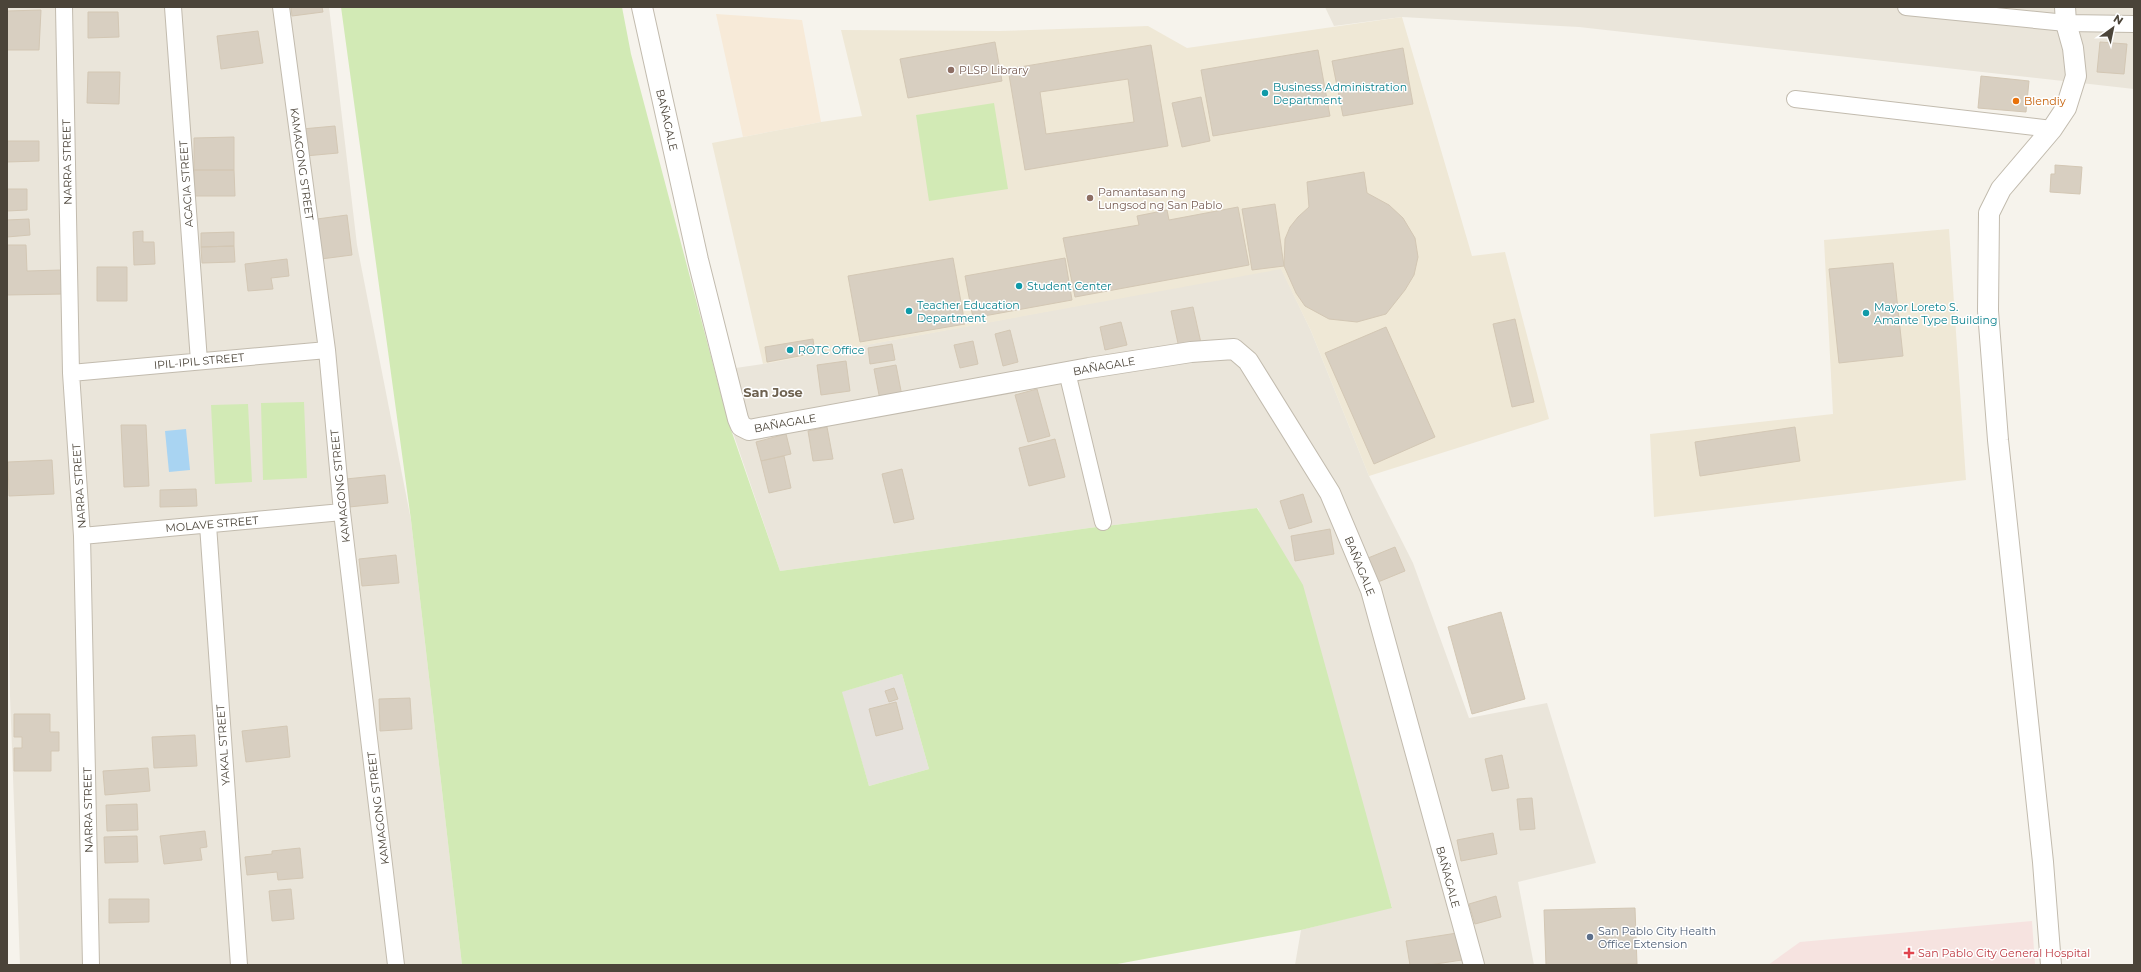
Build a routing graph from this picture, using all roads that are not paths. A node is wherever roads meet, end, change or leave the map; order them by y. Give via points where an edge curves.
1 (64, 7) edge
2 (174, 7) edge
3 (281, 7) edge
4 (642, 7) edge
5 (1906, 7) edge
6 (1953, 10) edge
7 (2065, 15) edge
8 (2134, 24) edge
9 (1795, 99) dead end
10 (2052, 129) junction
11 (326, 350) junction
12 (199, 361) junction
13 (1067, 372) junction
14 (71, 373) junction
15 (342, 512) junction
16 (1103, 522) dead end
17 (208, 525) junction
18 (82, 536) junction
19 (91, 965) edge
20 (239, 965) edge
21 (396, 965) edge
22 (1474, 965) edge
23 (2051, 965) edge

1 - 14 street, NARRA STREET
2 - 12 street, ACACIA STREET
3 - 11 street, KAMAGONG STREET
4 - 13 street, BAÑAGALE via 700,267 742,426 749,430
5 - 6 street
6 - 7 street
7 - 8 street
7 - 10 street via 2073,48 2076,76 2066,108
9 - 10 street
10 - 23 street via 2001,189 1989,213 1988,311 1998,440
11 - 12 street, IPIL-IPIL STREET
11 - 15 street, KAMAGONG STREET
12 - 14 street, IPIL-IPIL STREET
13 - 16 street
13 - 22 street, BAÑAGALE via 1191,352 1234,349 1248,361 1330,492 1371,590
14 - 18 street, NARRA STREET
15 - 17 street, MOLAVE STREET
15 - 21 street, KAMAGONG STREET
17 - 18 street, MOLAVE STREET
17 - 20 street, YAKAL STREET
18 - 19 street, NARRA STREET

